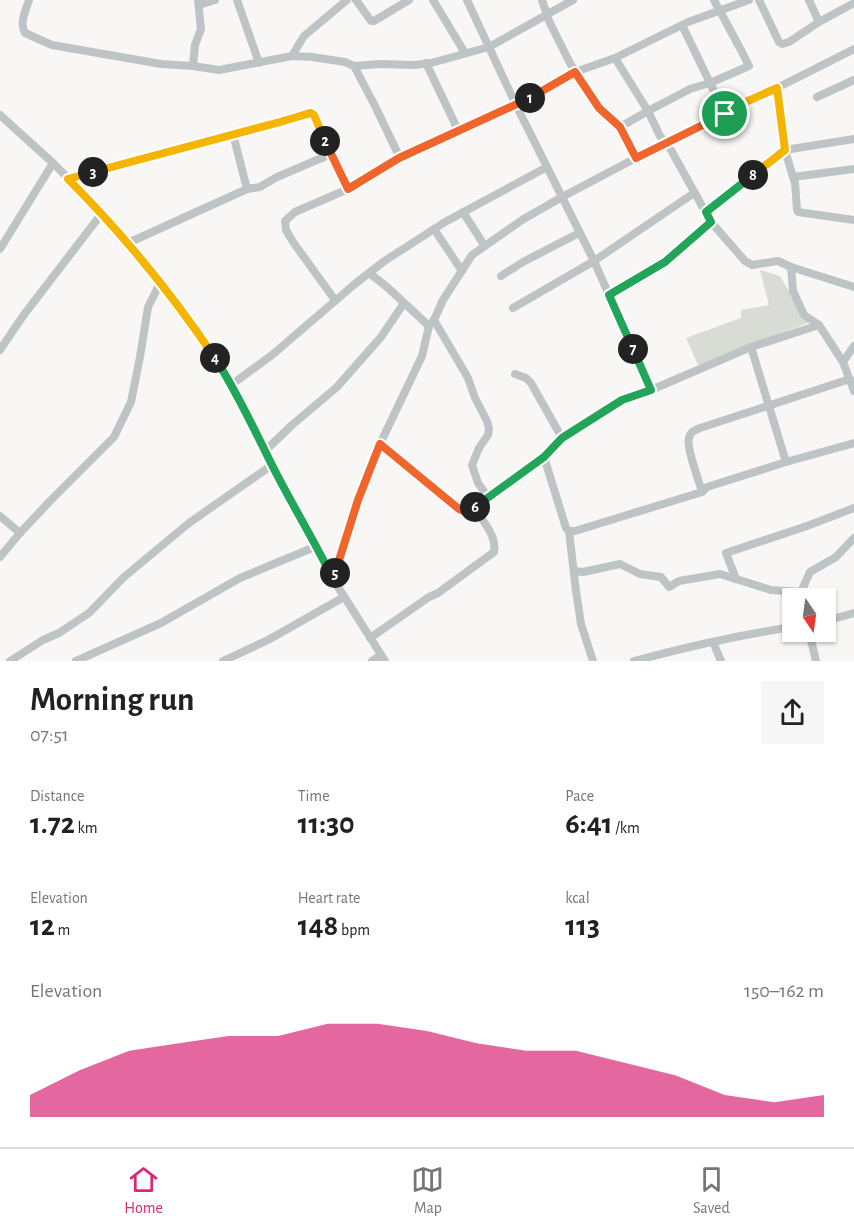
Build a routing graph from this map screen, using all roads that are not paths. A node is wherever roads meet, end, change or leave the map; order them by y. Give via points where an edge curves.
1 (29, 0) edge
2 (215, 0) edge
3 (237, 0) edge
4 (347, 0) edge
5 (356, 0) edge
6 (409, 0) edge
7 (433, 0) edge
8 (467, 0) edge
9 (542, 0) edge
10 (573, 0) edge
11 (714, 0) edge
12 (749, 0) edge
13 (759, 0) edge
14 (809, 0) edge
15 (199, 3) edge
16 (854, 3) edge
17 (718, 10) junction
18 (547, 15) junction
19 (819, 22) junction
20 (682, 25) junction
21 (489, 47) junction
22 (854, 49) edge
23 (465, 53) junction
24 (292, 56) junction
25 (615, 58) junction
26 (259, 63) junction
27 (426, 63) junction
28 (193, 66) junction
29 (354, 66) junction
30 (575, 72) junction
31 (854, 80) edge
32 (710, 82) junction
33 (777, 88) junction
34 (817, 98) dead end
35 (516, 105) junction
36 (648, 111) junction
37 (725, 114) junction
38 (0, 115) edge
39 (620, 127) junction
40 (458, 130) junction
41 (233, 134) junction
42 (854, 139) edge
43 (667, 143) junction
44 (785, 150) junction
45 (331, 154) junction
46 (399, 158) junction
47 (636, 158) junction
48 (53, 163) junction
49 (547, 167) junction
50 (854, 169) edge
51 (793, 177) junction
52 (68, 179) junction
53 (247, 189) junction
54 (348, 189) junction
55 (694, 193) junction
56 (562, 197) junction
57 (463, 212) junction
58 (706, 212) junction
59 (102, 213) junction
60 (854, 220) edge
61 (711, 222) junction
62 (434, 229) junction
63 (579, 233) junction
64 (128, 243) junction
65 (484, 245) junction
66 (0, 249) edge
67 (594, 261) junction
68 (791, 267) junction
69 (462, 272) junction
70 (369, 273) junction
71 (501, 276) dead end
72 (160, 283) junction
73 (854, 287) edge
74 (609, 295) junction
75 (335, 300) junction
76 (404, 303) junction
77 (513, 308) dead end
78 (432, 323) junction
79 (819, 325) junction
80 (854, 346) edge
81 (751, 347) junction
82 (0, 350) edge
83 (843, 362) junction
84 (515, 374) dead end
85 (850, 379) junction
86 (231, 385) junction
87 (651, 390) junction
88 (854, 391) edge
89 (769, 405) junction
90 (562, 438) junction
91 (854, 443) edge
92 (380, 444) junction
93 (266, 450) junction
94 (544, 457) junction
95 (786, 462) junction
96 (272, 465) junction
97 (702, 492) junction
98 (488, 497) junction
99 (474, 508) junction
100 (854, 508) edge
101 (0, 516) edge
102 (570, 531) junction
103 (20, 533) junction
104 (854, 538) edge
105 (317, 546) junction
106 (0, 557) edge
107 (574, 571) junction
108 (333, 579) junction
109 (736, 579) junction
110 (804, 588) edge
111 (782, 592) edge
112 (344, 597) junction
113 (854, 613) edge
114 (836, 618) edge
115 (782, 629) edge
116 (370, 638) junction
117 (713, 642) junction
118 (811, 642) edge
119 (383, 658) edge
120 (10, 661) edge
121 (76, 661) edge
122 (223, 661) edge
123 (372, 661) edge
124 (592, 661) edge
125 (634, 661) edge
126 (721, 661) edge
127 (816, 661) edge

1 - 28 street via 22,29 52,45
2 - 15 street
3 - 26 street
4 - 24 street via 304,36
5 - 6 street via 370,21
7 - 23 street
8 - 21 street
9 - 18 street
10 - 18 street
11 - 17 street
12 - 17 street
13 - 19 street via 782,44
14 - 19 street
15 - 28 street via 201,29
16 - 19 street
17 - 20 street
17 - 32 street via 749,66
18 - 21 street
18 - 30 street
20 - 25 street
20 - 32 street
21 - 23 street
21 - 35 street
22 - 33 street
23 - 27 street
24 - 26 street
24 - 29 street
25 - 30 street
25 - 36 street
26 - 28 street via 219,70
27 - 29 street
27 - 40 street
29 - 46 street
30 - 35 street
30 - 39 street via 599,108
31 - 34 street
32 - 36 street via 690,88
32 - 37 street
33 - 37 street
33 - 44 street
35 - 40 street
35 - 49 street
36 - 39 street
36 - 43 street
37 - 43 street
38 - 48 street
39 - 47 street
40 - 46 street
41 - 45 street via 311,113
41 - 52 street
41 - 53 street
42 - 44 street
43 - 47 street
43 - 55 street
44 - 51 street
44 - 58 street
45 - 53 street via 260,187
45 - 54 street
46 - 54 street
47 - 56 street
48 - 52 street
48 - 66 street
49 - 56 street
49 - 57 street
50 - 51 street
51 - 60 street via 798,212
52 - 59 street
53 - 64 street
54 - 75 street via 295,212 285,221 293,242
55 - 58 street
55 - 67 street
56 - 63 street
56 - 65 street
57 - 62 street
57 - 65 street
58 - 61 street
59 - 64 street
59 - 82 street
61 - 68 street via 752,265 778,261
61 - 74 street via 665,262
62 - 69 street
62 - 70 street
63 - 67 street
63 - 71 street
64 - 72 street
65 - 69 street
67 - 74 street
67 - 77 street
68 - 73 street
68 - 79 street via 796,300 804,315
69 - 78 street
70 - 75 street
70 - 76 street
72 - 86 street via 193,325
72 - 103 street via 148,307 131,402 114,437
74 - 87 street
75 - 86 street
76 - 78 street
76 - 93 street via 381,337 337,387
78 - 92 street via 422,356
78 - 98 street via 468,378 487,421 488,435 472,465
79 - 81 street
79 - 83 street
80 - 83 street
81 - 87 street
81 - 89 street
83 - 85 street
84 - 90 street via 531,383
85 - 88 street
85 - 89 street
86 - 93 street
87 - 90 street via 622,400
89 - 95 street
89 - 97 street via 692,432 688,438
90 - 94 street
91 - 95 street
92 - 99 street via 459,509 468,512
92 - 108 street
93 - 96 street
94 - 98 street
94 - 102 street
95 - 97 street via 707,487
96 - 105 street
96 - 120 street via 189,523 124,577 89,613
97 - 102 street
98 - 99 street
99 - 116 street via 492,535 494,552
100 - 109 street via 726,553
101 - 103 street
102 - 107 street
103 - 106 street
104 - 110 street via 836,557 810,572
105 - 108 street
105 - 121 street via 240,578 161,623
107 - 109 street via 583,573 620,564 640,574 661,577 669,587 716,574
107 - 124 street via 581,624
108 - 112 street
109 - 111 street
112 - 116 street
112 - 122 street
113 - 114 street
115 - 117 street
116 - 119 street
117 - 125 street
117 - 126 street
118 - 127 street
119 - 123 street

